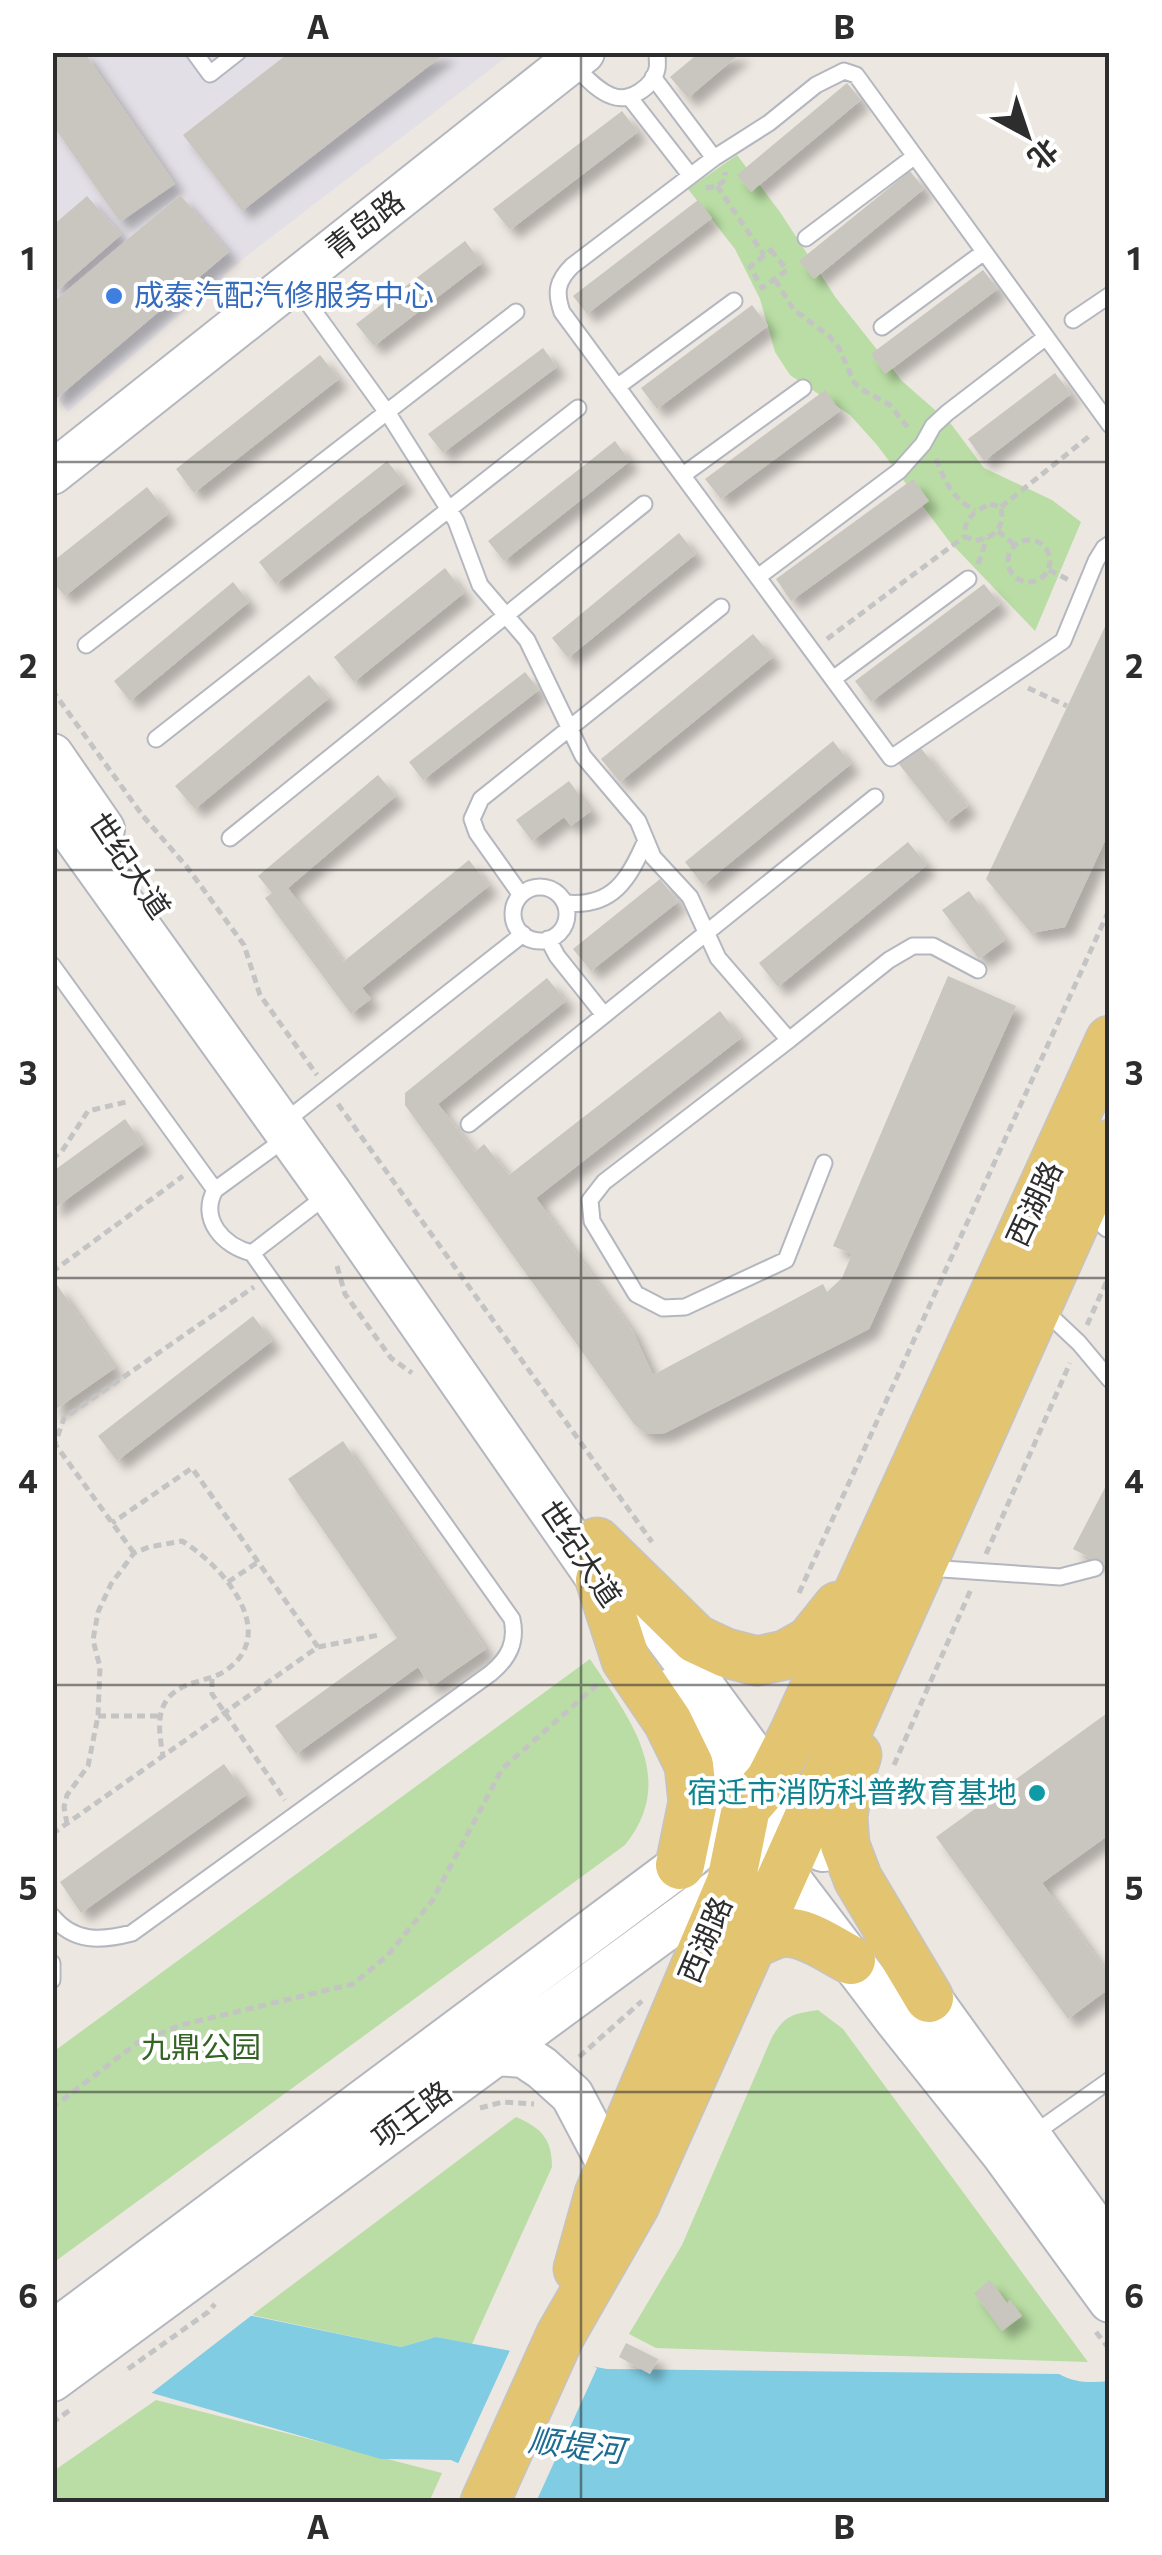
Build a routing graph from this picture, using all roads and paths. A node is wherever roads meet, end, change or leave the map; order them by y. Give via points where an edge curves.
1 (194, 52) edge
2 (238, 52) edge
3 (657, 52) edge
4 (576, 58) edge
5 (653, 77) junction
6 (630, 98) junction
7 (914, 156) junction
8 (714, 158) junction
9 (690, 175) junction
10 (717, 186) dead end
11 (806, 238) dead end
12 (984, 252) junction
13 (764, 255) junction
14 (774, 280) junction
15 (292, 282) junction
16 (1110, 294) edge
17 (734, 301) dead end
18 (516, 312) dead end
19 (1074, 320) dead end
20 (882, 328) dead end
21 (1046, 337) junction
22 (617, 386) junction
23 (803, 388) dead end
24 (578, 408) dead end
25 (387, 412) junction
26 (1108, 424) edge
27 (923, 444) junction
28 (52, 472) edge
29 (683, 475) junction
30 (644, 504) dead end
31 (1000, 508) junction
32 (448, 510) junction
33 (975, 511) junction
34 (998, 531) junction
35 (965, 536) junction
36 (986, 538) junction
37 (1110, 544) edge
38 (1015, 545) junction
39 (758, 577) junction
40 (968, 579) joint
41 (721, 607) dead end
42 (506, 616) junction
43 (86, 645) dead end
44 (812, 651) junction
45 (833, 679) junction
46 (1007, 679) junction
47 (52, 690) edge
48 (1067, 706) dead end
49 (569, 729) junction
50 (156, 739) dead end
51 (52, 755) edge
52 (876, 797) dead end
53 (52, 805) edge
54 (230, 838) dead end
55 (646, 840) junction
56 (521, 895) junction
57 (565, 903) junction
58 (1110, 908) edge
59 (708, 932) junction
60 (523, 934) junction
61 (548, 939) junction
62 (52, 965) edge
63 (978, 970) dead end
64 (604, 1016) junction
65 (789, 1040) junction
66 (1110, 1040) edge
67 (148, 1097) junction
68 (305, 1116) junction
69 (470, 1124) dead end
70 (1110, 1144) edge
71 (52, 1159) edge
72 (824, 1162) dead end
73 (198, 1165) junction
74 (338, 1187) junction
75 (216, 1190) junction
76 (1099, 1206) edge
77 (252, 1253) junction
78 (52, 1272) edge
79 (1110, 1274) edge
80 (268, 1276) junction
81 (1038, 1304) junction
82 (1079, 1343) junction
83 (1110, 1380) edge
84 (55, 1450) edge
85 (910, 1476) junction
86 (944, 1512) junction
87 (112, 1523) junction
88 (134, 1552) junction
89 (661, 1555) dead end
90 (598, 1561) junction
91 (258, 1562) junction
92 (924, 1568) junction
93 (1095, 1568) dead end
94 (978, 1572) junction
95 (228, 1582) junction
96 (798, 1597) dead end
97 (379, 1636) dead end
98 (318, 1647) junction
99 (626, 1660) junction
100 (212, 1678) junction
101 (224, 1713) junction
102 (98, 1716) junction
103 (161, 1716) junction
104 (163, 1756) junction
105 (894, 1764) dead end
106 (758, 1794) junction
107 (296, 1815) junction
108 (68, 1824) junction
109 (52, 1834) edge
110 (786, 1848) junction
111 (680, 1864) junction
112 (730, 1882) junction
113 (52, 1916) edge
114 (750, 1946) junction
115 (850, 1960) junction
116 (52, 1963) edge
117 (52, 1980) edge
118 (930, 1998) junction
119 (494, 2054) junction
120 (1110, 2080) edge
121 (52, 2108) edge
122 (1016, 2145) junction
123 (610, 2167) junction
124 (1110, 2248) edge
125 (1110, 2300) edge
126 (52, 2334) edge
127 (560, 2336) junction
128 (52, 2380) edge
129 (485, 2502) edge

1 - 2 lane via 210,74
3 - 5 lane
4 - 6 lane via 601,90
4 - 15 street, 青岛路
5 - 6 lane
5 - 8 lane
6 - 9 lane
7 - 8 lane via 856,75 844,71
7 - 11 lane
7 - 12 lane
8 - 9 lane
9 - 22 lane via 559,283 562,312
10 - 13 path
12 - 20 lane
12 - 21 lane
13 - 14 path via 772,250 787,270
13 - 14 path via 750,267 762,288
14 - 27 path via 794,310 829,336 854,382 890,405
15 - 25 lane
15 - 28 street, 青岛路
16 - 19 lane
17 - 22 lane
18 - 25 lane
21 - 26 lane
21 - 27 lane via 932,426
22 - 29 lane
23 - 29 lane
24 - 32 lane
25 - 32 lane
25 - 43 lane
26 - 31 path
27 - 33 path via 949,490
27 - 39 lane via 899,471
29 - 39 lane
30 - 42 lane
31 - 33 path via 990,504
31 - 34 path
32 - 42 lane via 480,586
32 - 50 lane
33 - 35 path
34 - 36 path
34 - 38 path
35 - 36 path
35 - 44 path
36 - 40 path
37 - 46 lane via 1096,561 1063,641
38 - 38 path via 1008,564 1014,576 1026,582 1044,576 1051,563 1042,543 1028,539
39 - 44 lane
40 - 45 lane
41 - 49 lane
42 - 49 lane via 527,640
42 - 54 lane
44 - 45 lane
45 - 46 lane via 890,758
46 - 48 path
47 - 68 path via 244,946
49 - 55 lane
49 - 56 lane via 481,799 472,819
51 - 68 street, 世纪大道
52 - 59 lane
53 - 68 street, 世纪大道
55 - 57 lane via 632,872 608,896
55 - 59 lane
56 - 57 lane via 545,887
56 - 60 lane via 514,919
57 - 61 lane via 566,921
58 - 96 path
59 - 64 lane
59 - 65 lane via 718,958
60 - 61 lane
60 - 68 lane
61 - 64 lane
62 - 67 lane
63 - 65 lane via 934,946 913,946
64 - 69 lane
65 - 72 lane via 604,1182 590,1200 592,1221 636,1294 663,1308 685,1306 786,1260
66 - 85 main road, 西湖路
67 - 71 path via 88,1111
67 - 73 lane
68 - 74 street, 世纪大道
68 - 75 lane
68 - 89 path
70 - 76 main road, 西湖路
73 - 75 lane
73 - 78 path
74 - 77 lane
74 - 90 street, 世纪大道
75 - 77 lane via 208,1213 214,1227 238,1250
76 - 81 main road, 西湖路
77 - 80 lane
79 - 82 path
80 - 84 path via 64,1418
80 - 107 lane via 512,1618 515,1632 510,1652 491,1673
81 - 82 lane
81 - 86 main road, 西湖路
82 - 83 lane
82 - 94 path
84 - 87 path
85 - 90 main road via 835,1612 810,1641 785,1655 757,1662 696,1639
85 - 106 main road, 西湖路
86 - 92 main road
86 - 110 main road, 西湖路
87 - 88 path
87 - 91 path via 192,1468
88 - 95 path via 182,1541 212,1561
88 - 102 path via 98,1612
90 - 99 main road
90 - 106 street, 世纪大道
91 - 95 path
91 - 98 path
92 - 94 lane
92 - 118 main road via 865,1729 844,1817 858,1879
93 - 94 lane via 1060,1577
94 - 105 path
95 - 100 path via 248,1622 247,1642 229,1668
97 - 98 path
98 - 101 path
99 - 111 main road via 689,1765 693,1802
99 - 121 path via 502,1768 432,1901 387,1956 353,1984 181,2025 137,2043
100 - 101 path via 212,1694
100 - 103 path via 171,1694
101 - 104 path
101 - 107 path
102 - 103 path
102 - 108 path via 88,1766 67,1795
103 - 104 path
104 - 108 path
106 - 110 street, 世纪大道
106 - 111 street, 项王路
106 - 112 main road, 西湖路
107 - 113 lane via 132,1933 94,1940 62,1928
108 - 109 path
110 - 112 street, 项王路
110 - 114 main road, 西湖路
110 - 115 street, 世纪大道
110 - 118 street, 世纪大道
111 - 126 street, 项王路
112 - 119 street, 项王路
112 - 123 main road, 西湖路
114 - 115 main road via 789,1932
114 - 127 main road, 西湖路 via 635,2206
115 - 122 street, 世纪大道
116 - 117 lane
118 - 122 street, 世纪大道
119 - 123 street via 524,2056 572,2095
119 - 128 street, 项王路
120 - 122 lane
122 - 124 street, 世纪大道
122 - 125 street, 世纪大道
123 - 127 main road, 西湖路
127 - 129 main road

